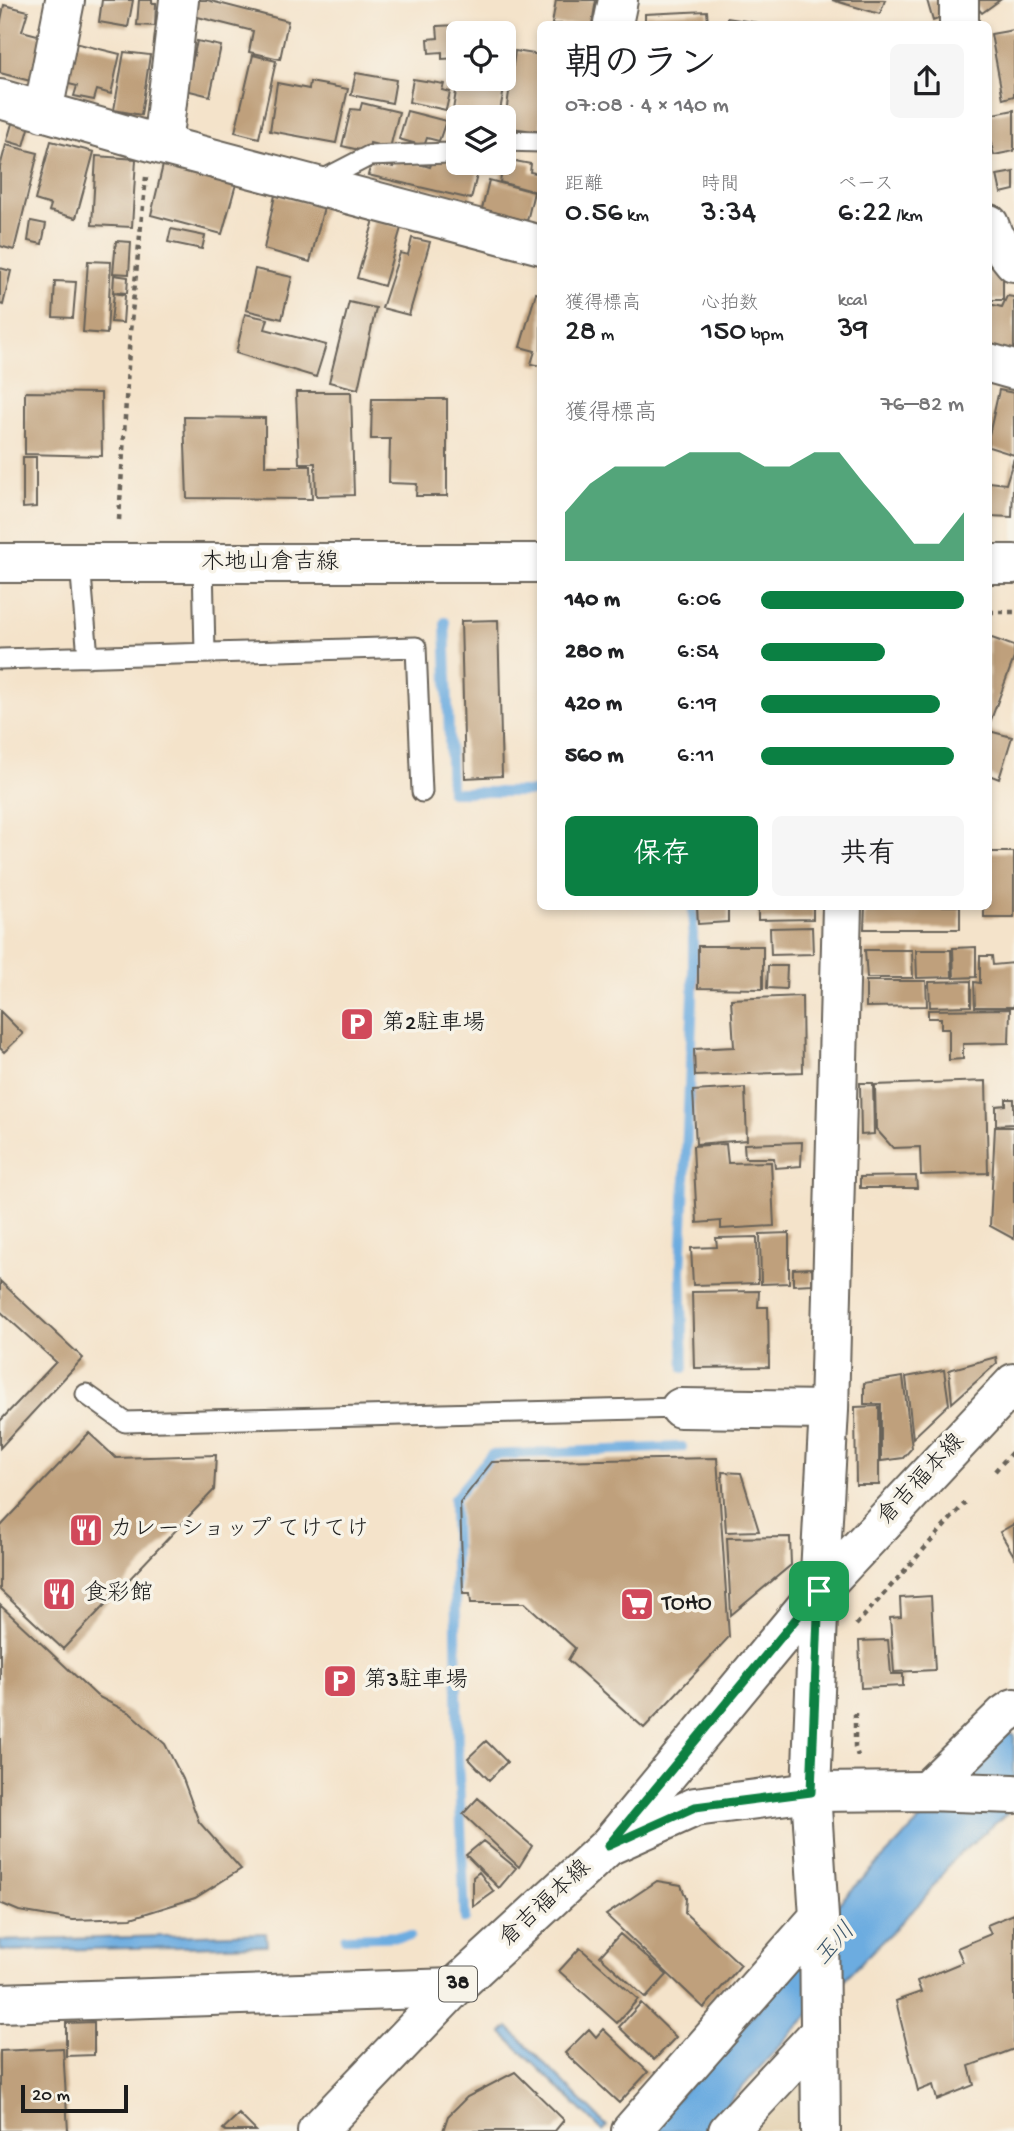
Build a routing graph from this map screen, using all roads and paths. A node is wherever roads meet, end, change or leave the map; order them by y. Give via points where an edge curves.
1 (65, 0) edge
2 (179, 0) edge
3 (618, 0) edge
4 (959, 0) edge
5 (614, 21) edge
6 (960, 21) edge
7 (0, 99) edge
8 (43, 112) junction
9 (516, 141) edge
10 (537, 142) edge
11 (156, 144) junction
12 (446, 153) edge
13 (313, 185) junction
14 (992, 232) edge
15 (537, 244) edge
16 (1014, 262) edge
17 (992, 364) edge
18 (1014, 370) edge
19 (119, 520) dead end
20 (0, 563) edge
21 (79, 563) junction
22 (203, 563) junction
23 (537, 563) edge
24 (992, 564) edge
25 (1014, 564) edge
26 (992, 612) edge
27 (1014, 612) edge
28 (205, 653) junction
29 (88, 657) junction
30 (0, 659) edge
31 (422, 792) dead end
32 (842, 910) edge
33 (1014, 1383) edge
34 (86, 1394) dead end
35 (680, 1408) joint
36 (829, 1410) junction
37 (1014, 1450) edge
38 (995, 1471) dead end
39 (965, 1503) dead end
40 (819, 1591) junction
41 (853, 1628) dead end
42 (855, 1707) dead end
43 (1014, 1708) edge
44 (867, 1760) dead end
45 (931, 1791) junction
46 (811, 1792) junction
47 (1014, 1794) edge
48 (608, 1846) junction
49 (818, 1920) junction
50 (454, 1988) junction
51 (0, 2003) edge
52 (820, 2025) junction
53 (317, 2131) edge
54 (631, 2131) edge
55 (728, 2131) edge
56 (821, 2131) edge

1 - 8 street
2 - 11 street
3 - 5 street
4 - 6 street
7 - 8 street
8 - 11 street
9 - 10 lane
11 - 13 street
11 - 19 path via 130,332
12 - 13 lane via 369,156
13 - 15 street
14 - 16 street
17 - 18 street
20 - 21 street, 木地山倉吉線
21 - 22 street, 木地山倉吉線
21 - 29 lane
22 - 23 street, 木地山倉吉線
22 - 28 lane
24 - 25 street
26 - 27 path
28 - 29 lane
28 - 31 lane via 416,647
29 - 30 lane
32 - 36 street
33 - 40 street, 倉吉福本線 / 38
34 - 35 lane via 125,1422
35 - 36 street
36 - 40 street
37 - 38 path
39 - 41 path
40 - 46 street
40 - 48 street, 倉吉福本線 / 38
42 - 44 path via 855,1747 859,1758
43 - 45 street
45 - 46 street
45 - 47 street
46 - 48 street via 695,1807
46 - 49 street
48 - 50 street, 倉吉福本線 / 38
49 - 52 street
49 - 54 street
50 - 51 street
50 - 53 street, 倉吉福本線 / 38
52 - 55 street
52 - 56 street

